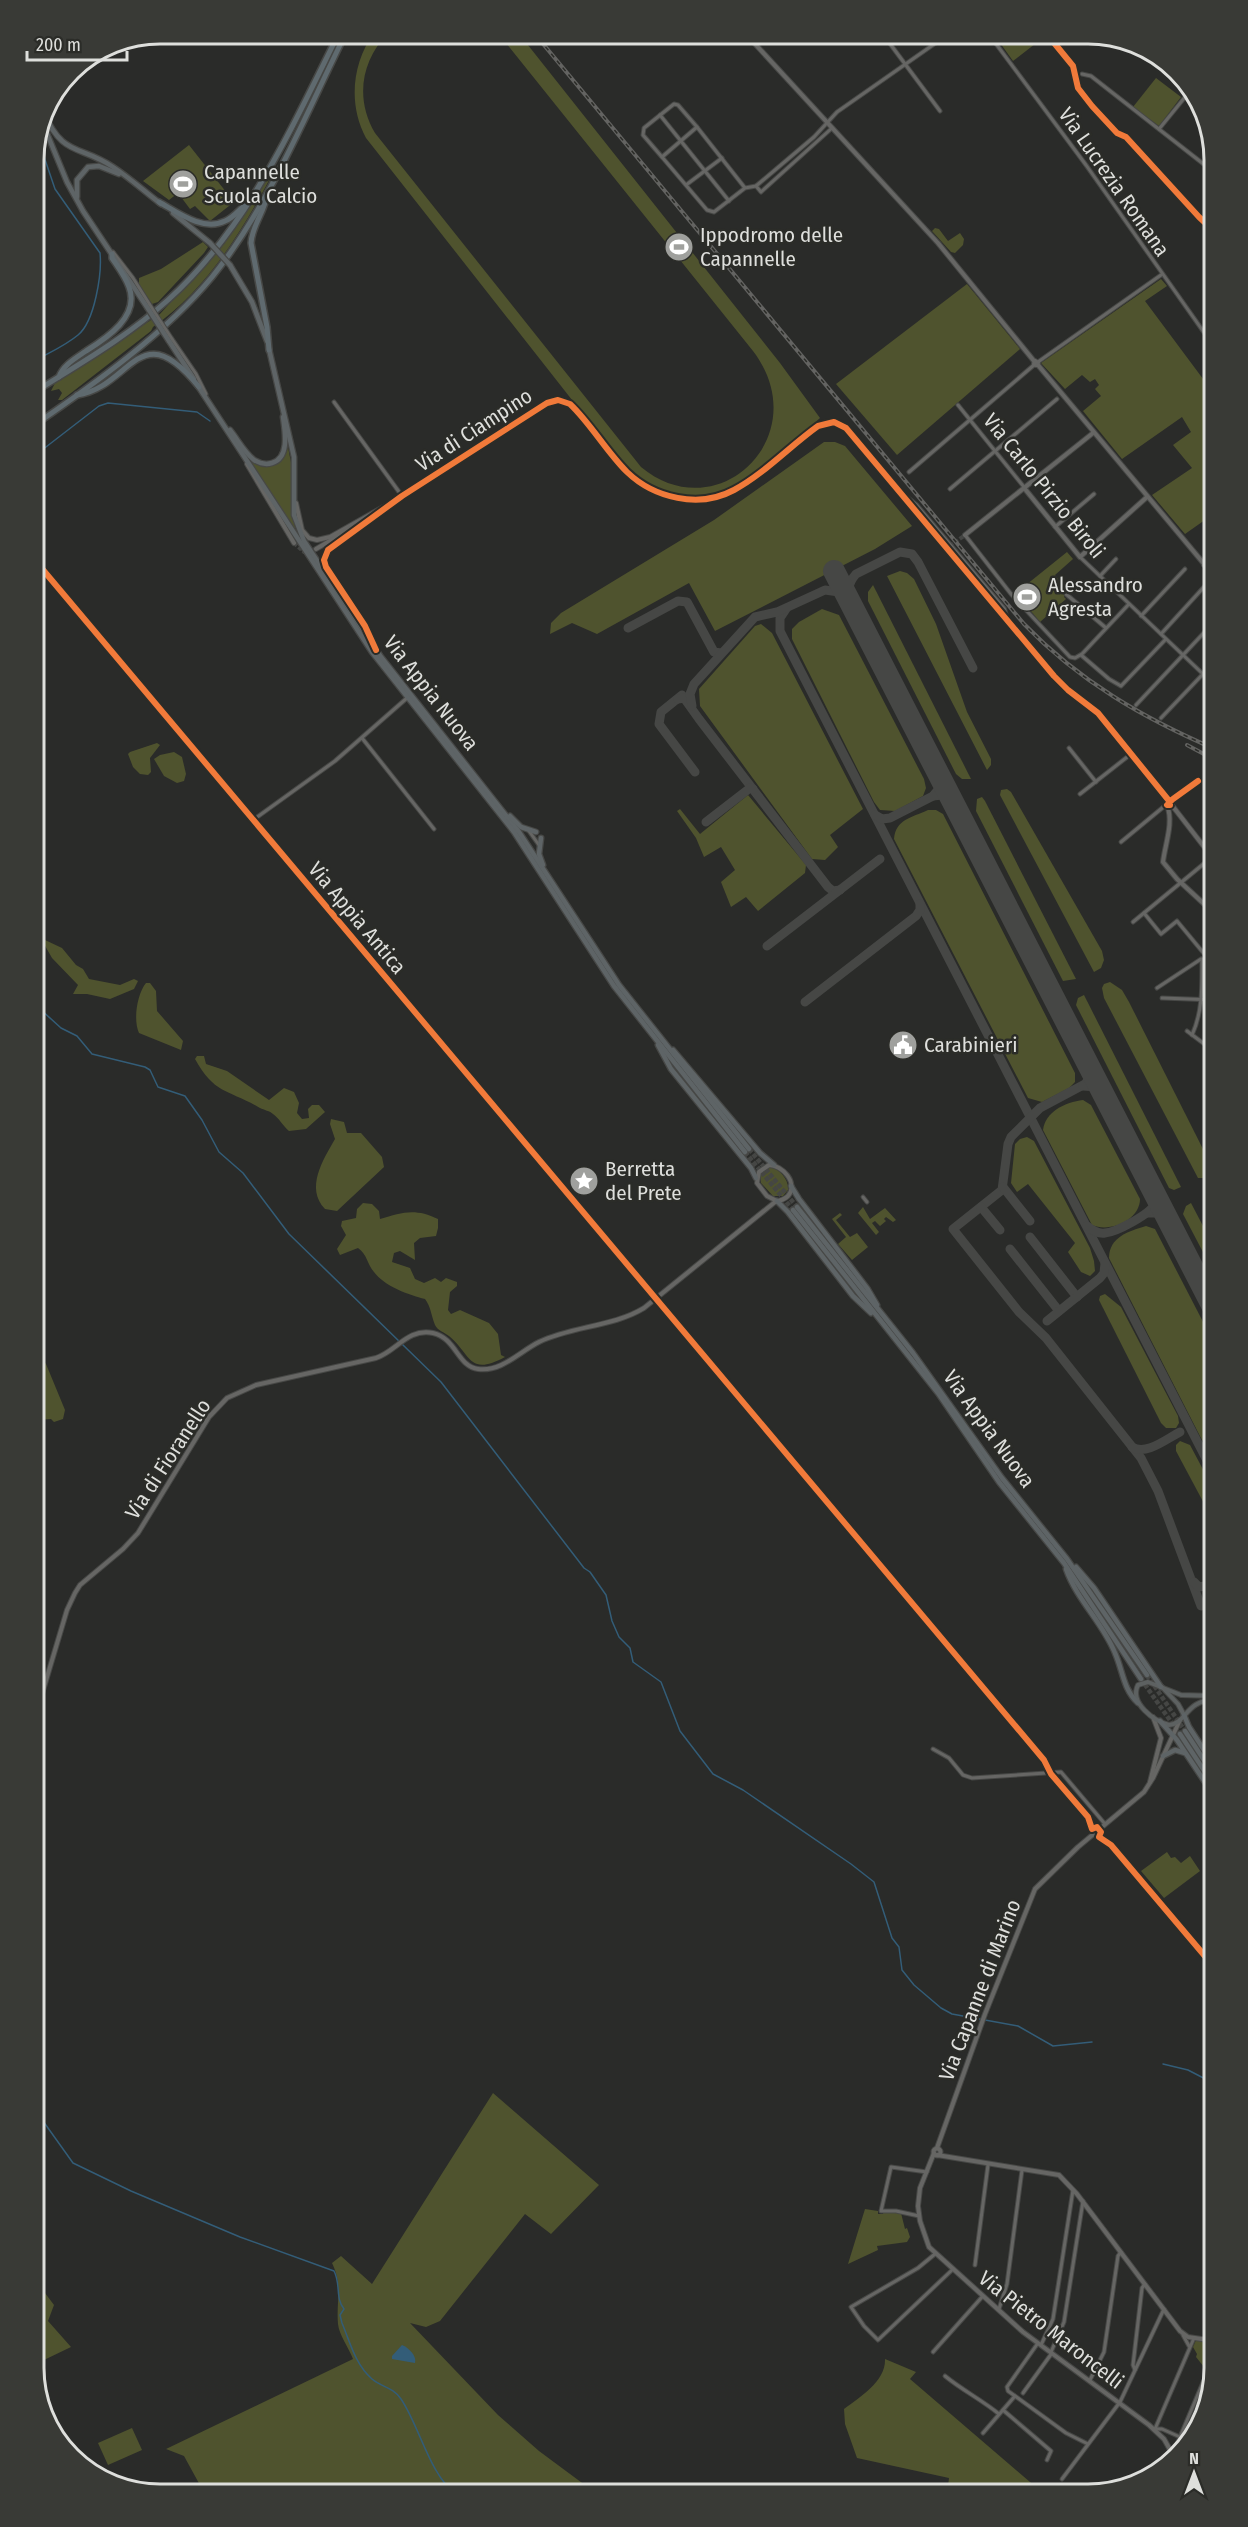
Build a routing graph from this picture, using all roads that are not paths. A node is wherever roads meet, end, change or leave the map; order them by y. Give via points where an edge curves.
1 (333, 44) edge
2 (341, 44) edge
3 (757, 44) edge
4 (890, 44) edge
5 (935, 44) edge
6 (996, 44) edge
7 (905, 65) junction
8 (1082, 74) dead end
9 (1186, 96) edge
10 (940, 111) dead end
11 (660, 115) junction
12 (828, 121) junction
13 (49, 125) edge
14 (697, 127) junction
15 (833, 128) junction
16 (1159, 129) junction
17 (47, 133) edge
18 (680, 142) junction
19 (662, 157) junction
20 (722, 158) junction
21 (1204, 164) edge
22 (704, 171) junction
23 (122, 174) junction
24 (686, 185) junction
25 (756, 186) junction
26 (745, 188) junction
27 (267, 192) junction
28 (729, 201) junction
29 (159, 202) junction
30 (248, 203) junction
31 (79, 204) junction
32 (104, 242) junction
33 (112, 254) junction
34 (1161, 275) junction
35 (149, 306) junction
36 (1204, 333) edge
37 (171, 340) junction
38 (269, 350) junction
39 (1036, 363) junction
40 (59, 378) junction
41 (44, 387) edge
42 (199, 387) junction
43 (75, 395) junction
44 (1057, 399) dead end
45 (280, 400) junction
46 (334, 402) dead end
47 (210, 404) junction
48 (958, 405) dead end
49 (217, 415) junction
50 (44, 418) edge
51 (972, 420) junction
52 (1093, 433) junction
53 (996, 451) junction
54 (241, 452) junction
55 (909, 472) dead end
56 (295, 476) junction
57 (950, 489) dead end
58 (1025, 489) junction
59 (1094, 494) dead end
60 (402, 496) junction
61 (1147, 497) junction
62 (388, 507) junction
63 (1055, 527) junction
64 (964, 535) joint
65 (294, 543) tunnel mouth
66 (316, 549) dead end
67 (1080, 557) junction
68 (1116, 559) dead end
69 (1204, 565) edge
70 (1185, 569) dead end
71 (44, 571) edge
72 (1100, 576) junction
73 (1204, 588) edge
74 (1066, 594) dead end
75 (1129, 604) junction
76 (1141, 616) junction
77 (1106, 628) junction
78 (1204, 633) edge
79 (1161, 635) junction
80 (1166, 639) junction
81 (376, 650) junction
82 (1081, 655) junction
83 (1183, 655) junction
84 (1203, 674) joint
85 (406, 698) junction
86 (1136, 705) dead end
87 (1161, 718) dead end
88 (362, 738) junction
89 (1070, 748) dead end
90 (1131, 754) junction
91 (1198, 780) dead end
92 (1096, 782) junction
93 (1080, 794) dead end
94 (495, 801) junction
95 (1168, 803) junction
96 (1175, 808) junction
97 (1169, 811) junction
98 (253, 820) junction
99 (434, 829) dead end
100 (527, 829) junction
101 (536, 832) dead end
102 (541, 838) dead end
103 (1121, 842) dead end
104 (1204, 844) edge
105 (540, 846) junction
106 (1204, 864) edge
107 (549, 879) junction
108 (1180, 882) junction
109 (1204, 904) edge
110 (1144, 913) junction
111 (1133, 922) dead end
112 (1204, 954) edge
113 (1202, 959) joint
114 (1157, 988) dead end
115 (1162, 998) dead end
116 (1202, 999) junction
117 (1187, 1031) dead end
118 (656, 1035) junction
119 (1192, 1035) junction
120 (1204, 1044) edge
121 (747, 1150) tunnel mouth
122 (774, 1165) junction
123 (756, 1178) junction
124 (791, 1186) junction
125 (767, 1196) junction
126 (863, 1197) dead end
127 (777, 1201) junction
128 (867, 1202) dead end
129 (795, 1208) tunnel mouth
130 (767, 1210) junction
131 (654, 1299) junction
132 (879, 1316) junction
133 (1066, 1561) junction
134 (1147, 1675) tunnel mouth
135 (1141, 1679) tunnel mouth
136 (44, 1687) edge
137 (1161, 1687) junction
138 (1204, 1696) edge
139 (1204, 1700) edge
140 (1138, 1703) junction
141 (1153, 1716) junction
142 (1182, 1717) junction
143 (1160, 1721) junction
144 (1173, 1736) junction
145 (933, 1749) dead end
146 (1204, 1750) edge
147 (1163, 1756) junction
148 (1204, 1762) edge
149 (1195, 1766) junction
150 (1204, 1769) edge
151 (1204, 1780) edge
152 (1150, 1782) junction
153 (1105, 1824) junction
154 (937, 2152) junction
155 (988, 2165) junction
156 (1022, 2170) junction
157 (927, 2172) junction
158 (1073, 2190) junction
159 (1083, 2201) junction
160 (919, 2216) junction
161 (1121, 2252) junction
162 (935, 2254) junction
163 (975, 2265) dead end
164 (952, 2270) junction
165 (1145, 2284) junction
166 (982, 2297) junction
167 (1164, 2309) junction
168 (998, 2311) junction
169 (1182, 2333) junction
170 (1194, 2338) junction
171 (1204, 2339) edge
172 (1040, 2344) junction
173 (1189, 2346) junction
174 (933, 2352) dead end
175 (1052, 2352) junction
176 (1135, 2370) junction
177 (945, 2376) dead end
178 (1090, 2380) junction
179 (1204, 2381) edge
180 (1023, 2393) dead end
181 (1015, 2396) junction
182 (1120, 2402) junction
183 (1003, 2410) junction
184 (999, 2414) junction
185 (1155, 2429) junction
186 (983, 2433) dead end
187 (1180, 2438) joint
188 (1165, 2443) edge
189 (1088, 2444) junction
190 (1047, 2460) dead end
191 (1062, 2480) dead end

1 - 30 highway
2 - 27 highway
3 - 12 street
4 - 7 street
5 - 7 street
6 - 34 street, Via Lucrezia Romana
7 - 10 street
7 - 12 street
8 - 16 street via 1092,76
9 - 16 street
11 - 14 street via 677,104
11 - 18 street
11 - 19 street via 642,132
12 - 15 street
12 - 25 street
13 - 23 main road, Via Appia Nuova via 77,152
14 - 18 street
14 - 20 street
15 - 25 street via 761,192
15 - 39 street via 938,243
16 - 21 street
17 - 31 main road, Via Appia Nuova
18 - 19 street
18 - 22 street
19 - 24 street
20 - 22 street
20 - 26 street
22 - 24 street
22 - 28 street
23 - 29 main road, Via Appia Nuova
23 - 31 main road via 99,166 84,170 76,183
24 - 28 street via 710,212
25 - 26 street
26 - 28 street
27 - 38 highway via 251,243
27 - 43 highway via 229,255 201,288 159,329
29 - 30 highway via 212,225 228,220
29 - 38 main road, Via Appia Nuova, bridge via 210,243 230,265 252,302
30 - 40 highway via 217,247 171,297 138,325
31 - 32 main road, Via Appia Nuova
32 - 33 main road, Via Appia Nuova
32 - 35 street, Via Appia Nuova via 131,275
33 - 35 main road, Via Appia Nuova
33 - 40 highway via 130,291 127,315 109,335 71,362
34 - 36 street, Via Lucrezia Romana
34 - 39 street
35 - 37 main road, Via Appia Nuova, bridge
37 - 42 main road, Via Appia Nuova
37 - 47 street, Via Appia Nuova via 196,374
38 - 45 main road, Via Appia Nuova
39 - 51 street
39 - 52 street
40 - 41 highway
42 - 43 highway via 176,362 154,355 128,365 92,391
42 - 47 main road, Via Appia Nuova
43 - 50 highway
44 - 53 street
45 - 49 main road via 284,448 272,463 253,459
45 - 56 main road, Via Appia Nuova via 290,435
46 - 60 street
47 - 49 main road, Via Appia Nuova
48 - 51 street, Via Carlo Pirzio Biroli
49 - 54 main road, Via Appia Nuova
51 - 53 street, Via Carlo Pirzio Biroli
51 - 55 street
52 - 58 street
52 - 61 street
53 - 57 street
53 - 58 street, Via Carlo Pirzio Biroli
54 - 65 street
54 - 85 main road, Via Appia Nuova
56 - 60 street via 298,521 305,534 314,540 330,537
56 - 81 main road, Via Appia Nuova via 293,511 299,532
58 - 63 street, Via Carlo Pirzio Biroli
58 - 64 street
59 - 63 street
60 - 62 street
60 - 90 street, Via di Ciampino via 556,400 573,406 630,474 651,489 669,496 697,499 727,493 818,426 832,422 846,428 1055,678 1098,713
61 - 67 street
61 - 69 street
62 - 66 street
62 - 81 street via 332,546 324,560
63 - 67 street, Via Carlo Pirzio Biroli
64 - 82 street via 1058,647 1068,657
67 - 72 street, Via Carlo Pirzio Biroli
68 - 72 street
70 - 76 street
71 - 98 street, Via Appia Antica
72 - 75 street, Via Carlo Pirzio Biroli
73 - 79 street
74 - 77 street
75 - 76 street, Via Carlo Pirzio Biroli
75 - 77 street
76 - 79 street, Via Carlo Pirzio Biroli
77 - 82 street
78 - 83 street
79 - 80 street, Via Carlo Pirzio Biroli
80 - 82 street via 1121,686
80 - 83 street, Via Carlo Pirzio Biroli
81 - 94 main road, Via Appia Nuova
83 - 84 street, Via Carlo Pirzio Biroli
83 - 86 street
84 - 87 street
85 - 88 street
85 - 118 main road, Via Appia Nuova via 514,832 614,986
88 - 98 street
88 - 99 street
89 - 92 street
90 - 92 street
90 - 95 street
91 - 95 street
92 - 93 street
94 - 100 main road
94 - 107 main road, Via Appia Nuova
95 - 96 street
95 - 97 street
95 - 103 street
96 - 97 street
96 - 104 street
97 - 108 street via 1163,862
98 - 131 street, Via Appia Antica
100 - 101 main road
100 - 105 street
102 - 105 main road
105 - 107 main road
106 - 108 street
107 - 118 main road, Via Appia Nuova
108 - 109 street
108 - 110 street
110 - 111 street
110 - 112 street via 1161,934 1177,921
113 - 114 street
113 - 116 street
115 - 116 street
116 - 119 street
117 - 119 street
118 - 121 main road, Via Appia Nuova
118 - 122 main road via 677,1053
118 - 123 main road via 671,1069
119 - 120 street
122 - 123 street via 763,1168
122 - 124 street via 782,1169
123 - 125 street
124 - 127 street via 788,1196
124 - 132 main road via 869,1291
125 - 127 street
125 - 130 street
126 - 128 street
127 - 130 street
127 - 132 main road via 855,1299
129 - 132 main road, Via Appia Nuova
130 - 131 street
131 - 136 street, Via di Fioranello via 637,1312 548,1339 507,1363 485,1369 467,1365 454,1346 436,1334 423,1333 407,1337 376,1358 243,1389 227,1398 215,1408 138,1533 80,1585 67,1610
132 - 133 main road, Via Appia Nuova via 935,1382
133 - 134 main road, Via Appia Nuova
133 - 135 main road, Via Appia Nuova
133 - 137 main road via 1092,1585
133 - 140 main road via 1077,1592 1114,1649 1127,1691
137 - 138 main road via 1181,1695
137 - 140 main road via 1148,1682 1140,1684 1135,1693
137 - 142 main road via 1178,1704
139 - 142 main road
140 - 141 main road
141 - 143 main road
141 - 152 street, Via Capanne di Marino via 1161,1738
142 - 143 main road via 1172,1725
142 - 144 street, Via Capanne di Marino
142 - 146 main road
143 - 144 main road
144 - 147 street, Via Capanne di Marino
144 - 149 main road
145 - 153 street via 972,1778 1061,1772
147 - 149 main road via 1181,1750
147 - 152 street, Via Capanne di Marino
148 - 150 main road via 1182,1733
149 - 151 main road
152 - 153 street, Via Capanne di Marino via 1134,1803
153 - 154 street, Via Capanne di Marino via 1035,1889 981,2025
154 - 155 street
154 - 157 street, Via Pietro Maroncelli
155 - 156 street
155 - 163 street
156 - 158 street via 1059,2175
156 - 168 street via 1007,2284
157 - 160 street, Via Pietro Maroncelli via 918,2198
157 - 160 street via 891,2167 881,2211
158 - 159 street
158 - 172 street via 1053,2319
159 - 161 street
159 - 175 street via 1064,2322
160 - 162 street, Via Pietro Maroncelli via 926,2242
161 - 165 street
161 - 178 street via 1104,2352
162 - 164 street, Via Pietro Maroncelli
162 - 164 street via 851,2307 878,2340
164 - 166 street, Via Pietro Maroncelli
165 - 167 street
165 - 176 street via 1132,2365
166 - 168 street, Via Pietro Maroncelli
166 - 174 street
167 - 169 street
167 - 176 street
168 - 172 street, Via Pietro Maroncelli
169 - 170 street
169 - 173 street
170 - 171 street
170 - 173 street
172 - 175 street, Via Pietro Maroncelli
172 - 181 street via 1007,2387
173 - 185 street
175 - 178 street, Via Pietro Maroncelli
175 - 180 street
176 - 182 street
177 - 184 street
178 - 182 street, Via Pietro Maroncelli
179 - 187 street
181 - 183 street
181 - 189 street
182 - 185 street, Via Pietro Maroncelli
182 - 189 street
183 - 184 street
183 - 190 street via 1051,2451
184 - 186 street
185 - 187 street
185 - 188 street, Via Pietro Maroncelli
189 - 191 street

